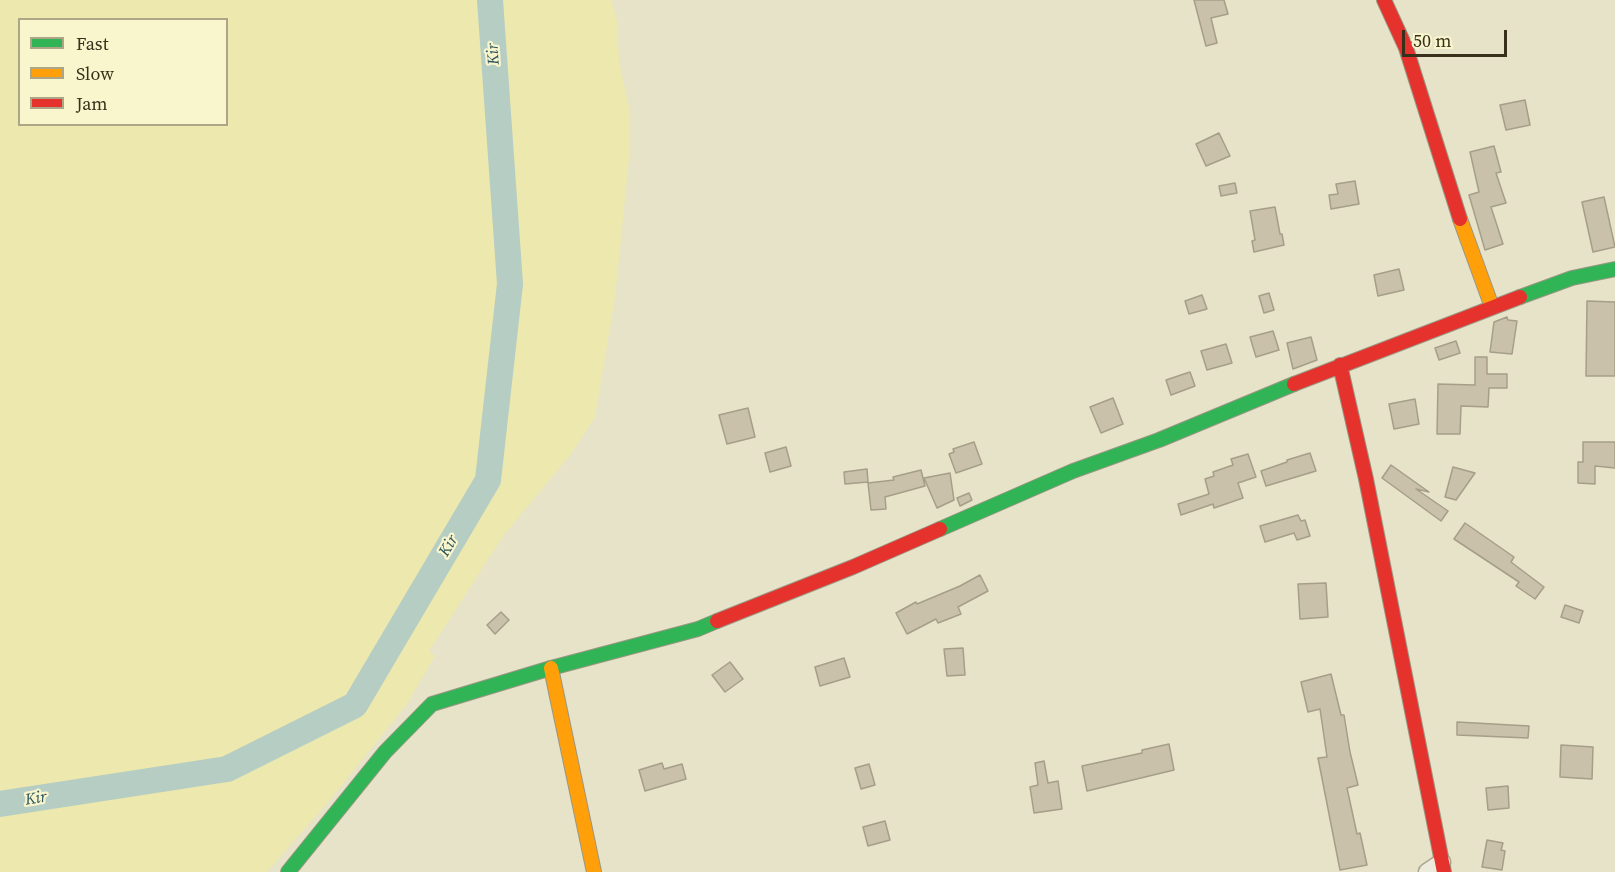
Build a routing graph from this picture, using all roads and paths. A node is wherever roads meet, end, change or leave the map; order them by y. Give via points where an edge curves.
1 (1384, 0) edge
2 (1615, 269) edge
3 (1492, 307) junction
4 (1340, 365) junction
5 (551, 668) junction
6 (1443, 867) edge
7 (288, 872) edge
8 (594, 872) edge
9 (1427, 872) edge

1 - 3 street via 1407,51
2 - 3 street via 1572,278
3 - 4 street
4 - 5 street via 1073,471 699,629
4 - 6 street
5 - 7 street via 432,704 385,752
5 - 8 street
6 - 9 street

